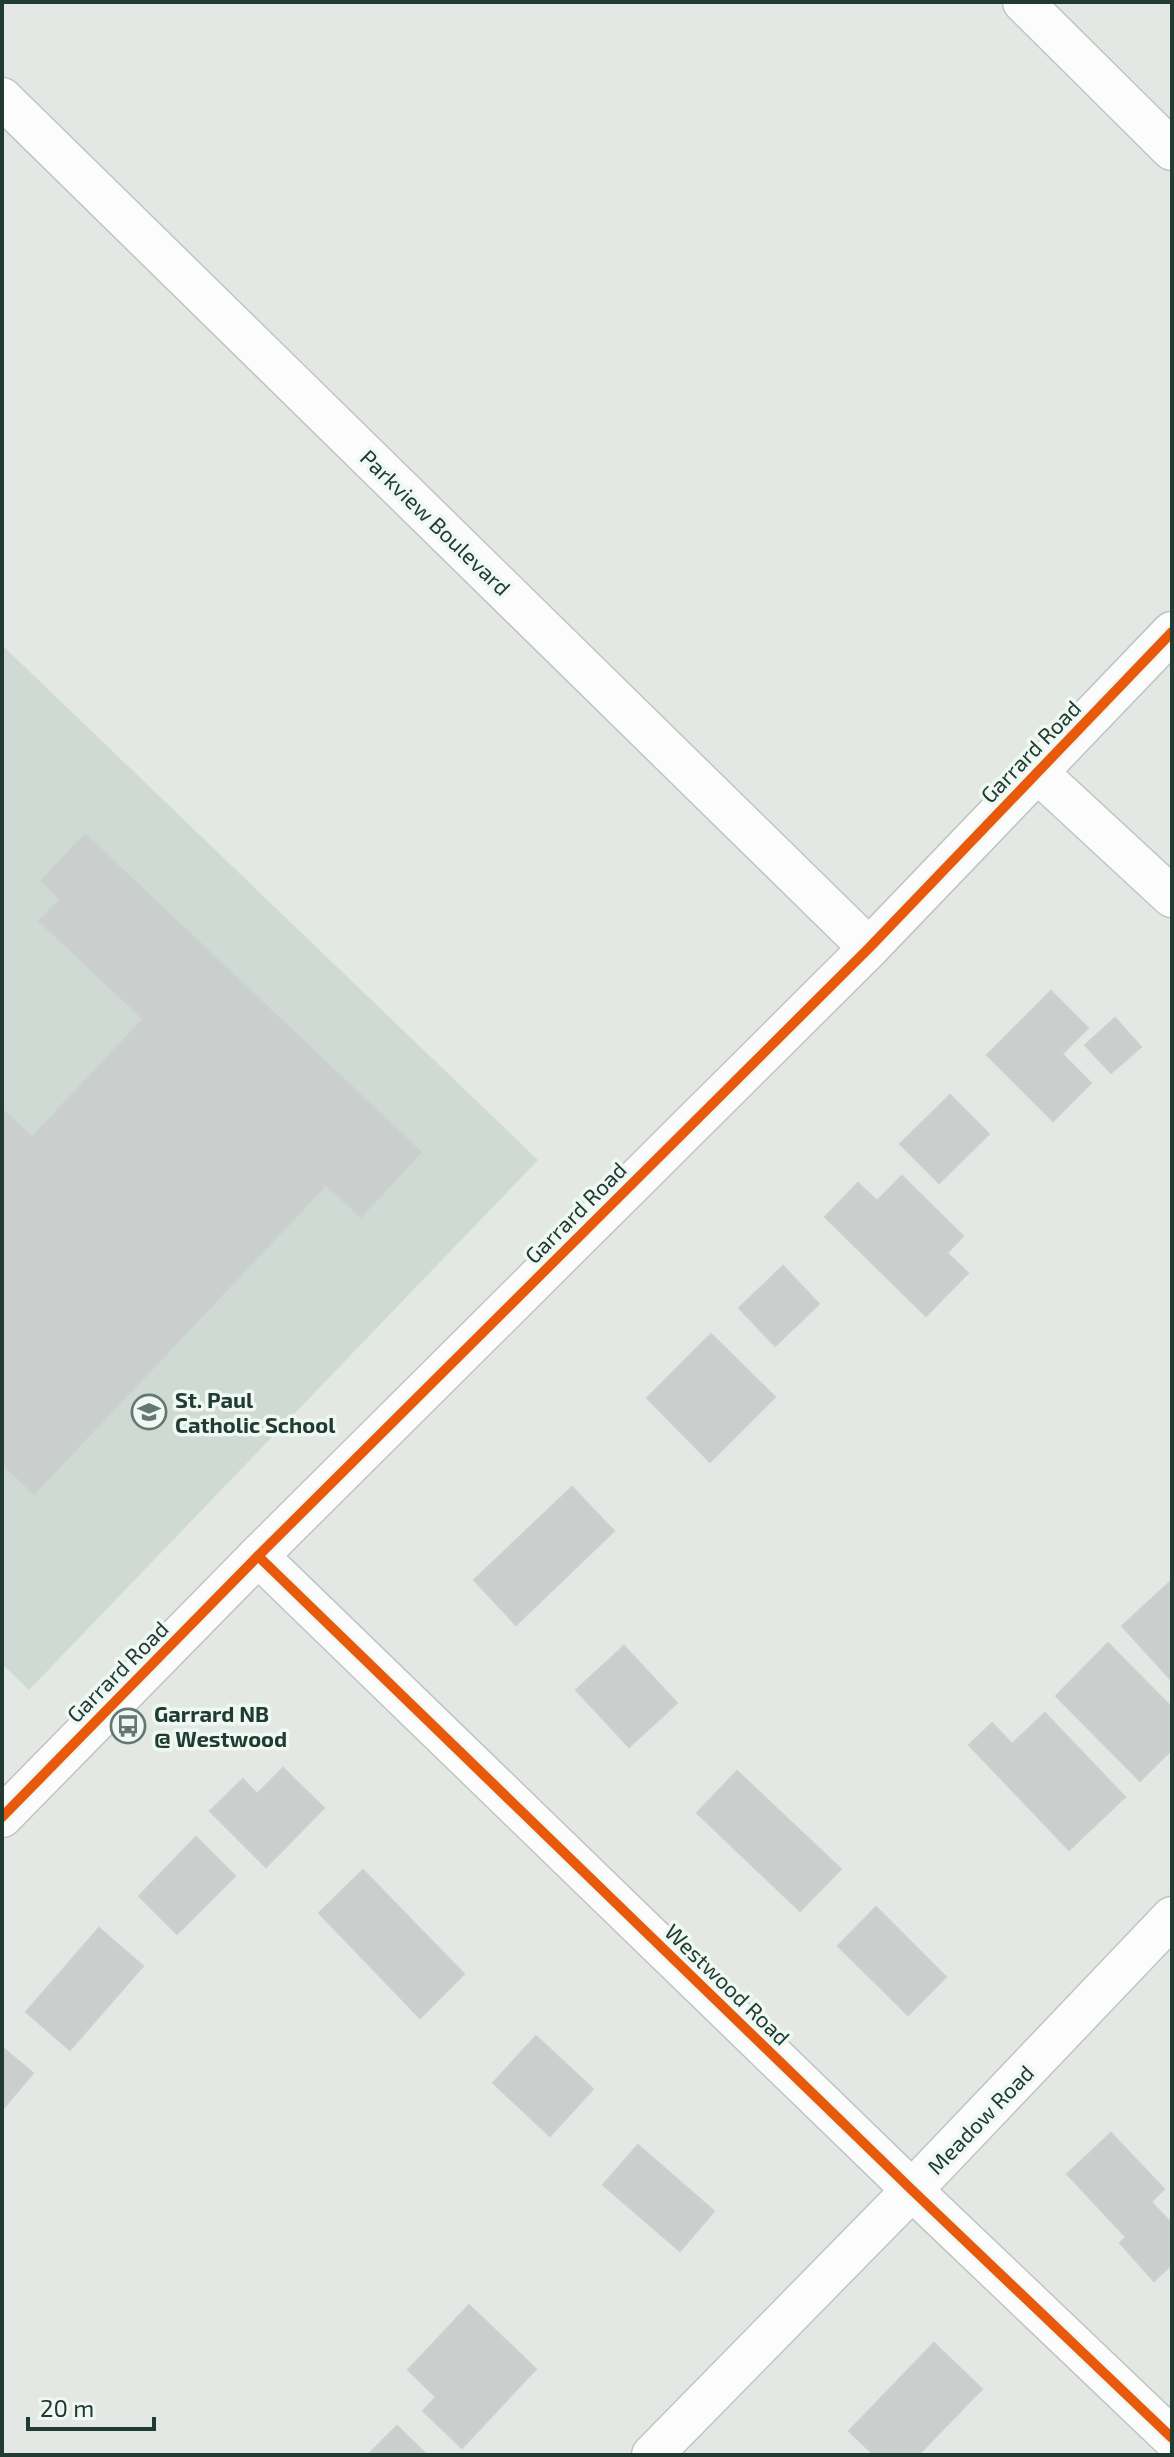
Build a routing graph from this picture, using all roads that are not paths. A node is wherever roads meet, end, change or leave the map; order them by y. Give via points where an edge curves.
1 (1023, 2) edge
2 (2, 98) edge
3 (1172, 150) edge
4 (1172, 632) edge
5 (1037, 772) junction
6 (1172, 897) edge
7 (869, 948) junction
8 (258, 1556) junction
9 (2, 1817) edge
10 (1172, 1917) edge
11 (912, 2190) junction
12 (1172, 2438) edge
13 (652, 2455) edge

1 - 3 street
2 - 7 street, Parkview Boulevard
4 - 5 street, Garrard Road
5 - 6 street
5 - 7 street, Garrard Road
7 - 8 street, Garrard Road
8 - 9 street, Garrard Road
8 - 11 street, Westwood Road
10 - 11 street, Meadow Road
11 - 12 street, Westwood Road
11 - 13 street, Meadow Road

